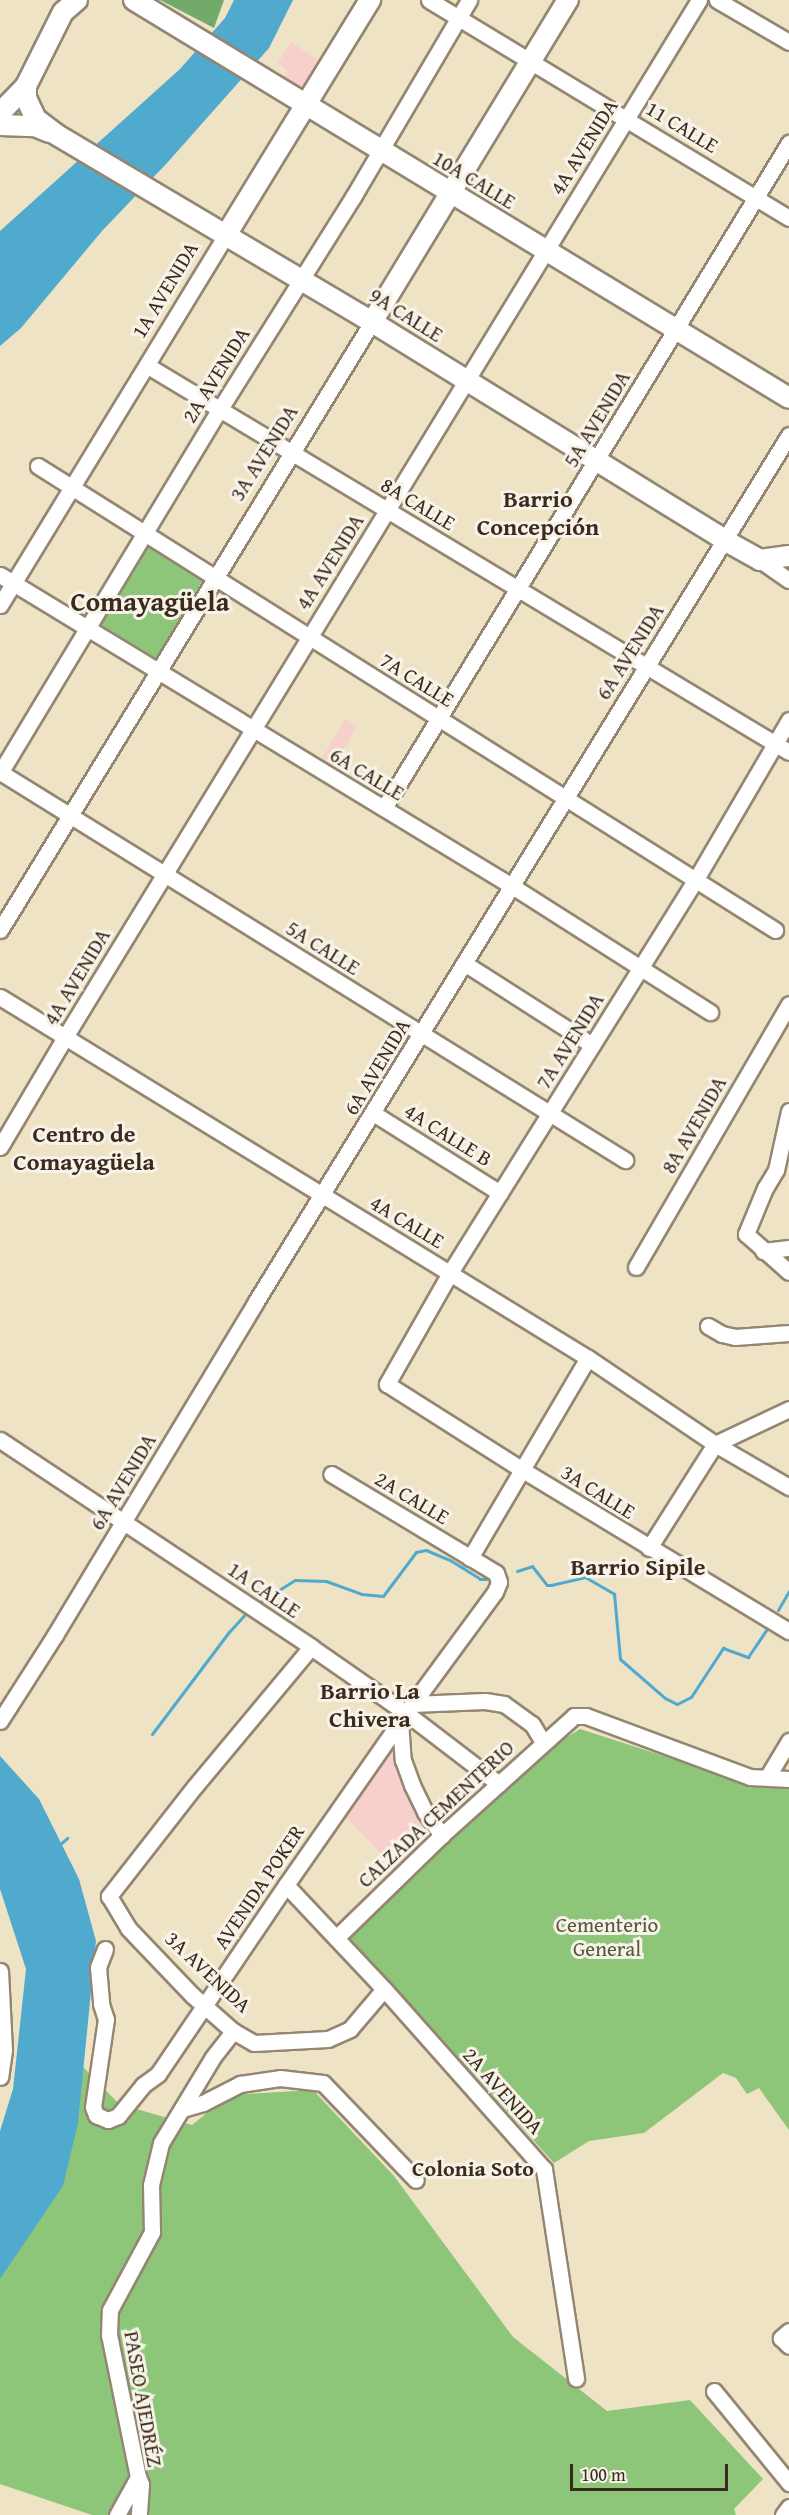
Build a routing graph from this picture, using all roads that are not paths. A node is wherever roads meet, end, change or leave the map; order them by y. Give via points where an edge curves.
1 (77, 0) edge
2 (135, 0) edge
3 (370, 0) edge
4 (429, 0) edge
5 (469, 0) edge
6 (568, 0) edge
7 (699, 0) edge
8 (717, 0) edge
9 (459, 17) junction
10 (789, 42) edge
11 (532, 60) junction
12 (26, 86) junction
13 (305, 106) junction
14 (0, 113) edge
15 (627, 118) junction
16 (0, 125) edge
17 (62, 137) junction
18 (789, 143) edge
19 (380, 152) junction
20 (450, 193) junction
21 (756, 197) junction
22 (789, 218) edge
23 (226, 235) junction
24 (545, 250) junction
25 (301, 279) junction
26 (372, 322) junction
27 (676, 329) junction
28 (148, 366) junction
29 (466, 380) junction
30 (789, 398) edge
31 (220, 409) junction
32 (789, 435) edge
33 (293, 454) junction
34 (596, 460) junction
35 (38, 466) dead end
36 (71, 488) junction
37 (387, 511) junction
38 (144, 533) junction
39 (726, 541) junction
40 (789, 556) edge
41 (760, 560) junction
42 (215, 578) junction
43 (7, 579) edge
44 (789, 580) edge
45 (518, 588) junction
46 (0, 605) edge
47 (88, 628) junction
48 (309, 636) junction
49 (646, 667) junction
50 (159, 672) junction
51 (439, 718) junction
52 (789, 720) edge
53 (254, 729) junction
54 (774, 743) junction
55 (789, 753) edge
56 (0, 772) edge
57 (566, 797) junction
58 (384, 808) junction
59 (69, 814) junction
60 (164, 874) junction
61 (696, 879) junction
62 (512, 886) junction
63 (0, 930) edge
64 (775, 930) dead end
65 (464, 963) junction
66 (642, 966) junction
67 (0, 997) edge
68 (789, 1004) edge
69 (710, 1012) dead end
70 (422, 1034) junction
71 (65, 1037) junction
72 (592, 1045) junction
73 (789, 1111) edge
74 (373, 1113) junction
75 (549, 1113) junction
76 (0, 1148) edge
77 (625, 1160) dead end
78 (783, 1167) edge
79 (500, 1193) junction
80 (322, 1195) junction
81 (789, 1248) edge
82 (763, 1251) junction
83 (636, 1267) dead end
84 (789, 1272) edge
85 (450, 1273) junction
86 (708, 1326) dead end
87 (789, 1333) edge
88 (588, 1358) junction
89 (387, 1384) joint
90 (789, 1409) edge
91 (0, 1440) edge
92 (715, 1444) junction
93 (521, 1469) junction
94 (331, 1474) dead end
95 (789, 1487) edge
96 (124, 1521) junction
97 (649, 1548) junction
98 (470, 1558) junction
99 (789, 1631) edge
100 (311, 1647) junction
101 (406, 1713) junction
102 (0, 1721) edge
103 (789, 1741) edge
104 (543, 1742) junction
105 (768, 1776) junction
106 (789, 1779) edge
107 (499, 1784) junction
108 (442, 1835) junction
109 (286, 1885) junction
110 (336, 1938) junction
111 (105, 1949) dead end
112 (0, 1971) edge
113 (384, 1989) junction
114 (205, 2005) junction
115 (233, 2031) junction
116 (2, 2049) edge
117 (0, 2077) edge
118 (182, 2109) junction
119 (416, 2180) dead end
120 (789, 2331) edge
121 (789, 2346) edge
122 (576, 2379) dead end
123 (714, 2391) dead end
124 (138, 2477) junction
125 (789, 2482) edge
126 (789, 2507) edge
127 (117, 2515) edge
128 (140, 2515) edge
129 (783, 2515) edge

1 - 12 main road via 63,12
2 - 13 main road, 10A CALLE
3 - 13 main road, 1A AVENIDA
4 - 9 street, 11 CALLE
5 - 9 street, 2A AVENIDA
6 - 11 main road, 3A AVENIDA
7 - 15 street, 4A AVENIDA
8 - 10 street
9 - 11 street, 11 CALLE
9 - 19 street, 2A AVENIDA
11 - 15 street, 11 CALLE
11 - 20 main road, 3A AVENIDA
12 - 14 main road
12 - 17 main road via 29,108 36,119
13 - 19 main road, 10A CALLE
13 - 23 main road, 1A AVENIDA
15 - 21 street, 11 CALLE
15 - 24 street, 4A AVENIDA
16 - 17 main road via 35,126
17 - 23 main road, 9A CALLE
18 - 21 street, 5A AVENIDA
19 - 20 main road, 10A CALLE
19 - 25 street, 2A AVENIDA
20 - 24 main road, 10A CALLE
20 - 26 main road, 3A AVENIDA
21 - 22 street, 11 CALLE
21 - 27 street, 5A AVENIDA
23 - 25 main road, 9A CALLE
23 - 28 street, 1A AVENIDA
24 - 27 main road, 10A CALLE
24 - 29 street, 4A AVENIDA
25 - 26 main road, 9A CALLE
25 - 31 street, 2A AVENIDA
26 - 29 main road, 9A CALLE
26 - 33 street, 3A AVENIDA
27 - 30 main road, 10A CALLE
27 - 34 street, 5A AVENIDA
28 - 31 street, 8A CALLE
28 - 36 street, 1A AVENIDA
29 - 34 main road, 9A CALLE
29 - 37 street, 4A AVENIDA
31 - 33 street, 8A CALLE
31 - 38 street, 2A AVENIDA
32 - 39 street, 6A AVENIDA
33 - 37 street, 8A CALLE
33 - 42 street, 3A AVENIDA
34 - 39 main road, 9A CALLE
34 - 45 street, 5A AVENIDA
35 - 36 street, 7A CALLE
36 - 38 street, 7A CALLE
36 - 43 street, 1A AVENIDA
37 - 45 street, 8A CALLE
37 - 48 street, 4A AVENIDA
38 - 42 street, 7A CALLE
38 - 47 street, 2A AVENIDA
39 - 41 main road, 9A CALLE
39 - 49 street, 6A AVENIDA
40 - 41 main road
41 - 44 street
42 - 48 street, 7A CALLE
42 - 50 street, 3A AVENIDA
43 - 46 street, 1A AVENIDA
43 - 47 street, 6A CALLE
45 - 49 street, 8A CALLE
45 - 51 street, 5A AVENIDA
47 - 50 street, 6A CALLE
47 - 56 street, 2A AVENIDA
48 - 51 street, 7A CALLE
48 - 53 street, 4A AVENIDA
49 - 54 street, 8A CALLE
49 - 57 street, 6A AVENIDA
50 - 53 street, 6A CALLE
50 - 59 street, 3A AVENIDA
51 - 57 street, 7A CALLE
51 - 58 street, 5A AVENIDA
52 - 54 street, 7A AVENIDA
53 - 58 street, 6A CALLE
53 - 60 street, 4A AVENIDA
54 - 55 street, 8A CALLE
54 - 61 street, 7A AVENIDA
56 - 59 street, 5A CALLE
57 - 61 street, 7A CALLE
57 - 62 street, 6A AVENIDA
58 - 62 street, 6A CALLE
59 - 60 street, 5A CALLE
59 - 63 street, 3A AVENIDA
60 - 70 street, 5A CALLE
60 - 71 street, 4A AVENIDA
61 - 64 street, 7A CALLE
61 - 66 street, 7A AVENIDA
62 - 65 street, 6A AVENIDA
62 - 66 street, 6A CALLE
65 - 70 street, 6A AVENIDA
65 - 72 street
66 - 69 street, 6A CALLE
66 - 72 street, 7A AVENIDA
67 - 71 street, 4A CALLE
68 - 83 street, 8A AVENIDA
70 - 74 street, 6A AVENIDA
70 - 75 street, 5A CALLE
71 - 76 street, 4A AVENIDA
71 - 80 street, 4A CALLE
72 - 75 street, 7A AVENIDA
73 - 78 street
74 - 79 street, 4A CALLE B
74 - 80 street, 6A AVENIDA
75 - 77 street, 5A CALLE
75 - 79 street, 7A AVENIDA
78 - 82 street via 765,1188 746,1234
79 - 85 street, 7A AVENIDA
80 - 85 street, 4A CALLE
80 - 96 street, 6A AVENIDA
81 - 82 street
82 - 84 street
85 - 88 street, 4A CALLE
85 - 89 street, 7A AVENIDA
86 - 87 street via 735,1337
88 - 92 street, 4A CALLE
88 - 93 street
89 - 93 street, 3A CALLE
90 - 92 street
91 - 96 street, 1A CALLE
92 - 95 street, 4A CALLE
92 - 97 street
93 - 97 street, 3A CALLE
93 - 98 street
94 - 98 street, 2A CALLE
96 - 100 street, 1A CALLE
96 - 102 street, 6A AVENIDA
97 - 99 street, 3A CALLE
98 - 101 street, AVENIDA POKER via 496,1573 499,1582 495,1592
100 - 101 street, 1A CALLE
100 - 114 street, 3A AVENIDA via 109,1896 128,1928
101 - 104 street via 485,1701 504,1704 532,1724
101 - 107 street, 1A CALLE
101 - 108 street via 403,1760 425,1812
101 - 109 street, AVENIDA POKER
103 - 105 street
104 - 105 street, CALZADA CEMENTERIO via 574,1716 586,1716 750,1777
104 - 107 street, CALZADA CEMENTERIO
105 - 106 street
107 - 108 street, CALZADA CEMENTERIO
108 - 110 street, CALZADA CEMENTERIO
109 - 110 street, 2A AVENIDA
109 - 114 street, AVENIDA POKER
110 - 113 street, 2A AVENIDA
111 - 114 street, AVENIDA POKER via 99,1967 106,2019 93,2107 96,2115 108,2120 118,2116 143,2085 158,2074
112 - 116 street
113 - 115 street, 3A AVENIDA via 350,2029 328,2039 254,2043
113 - 122 street, 2A AVENIDA via 544,2169
114 - 115 street, 3A AVENIDA
115 - 118 street, PASEO AJEDRÉZ
116 - 117 street
118 - 119 street via 240,2084 280,2078 323,2083
118 - 124 street, PASEO AJEDRÉZ via 162,2143 154,2169 152,2232 110,2310 108,2322
120 - 121 street via 781,2338
123 - 125 street
124 - 127 street, PASEO AJEDRÉZ
124 - 128 street
126 - 129 street

